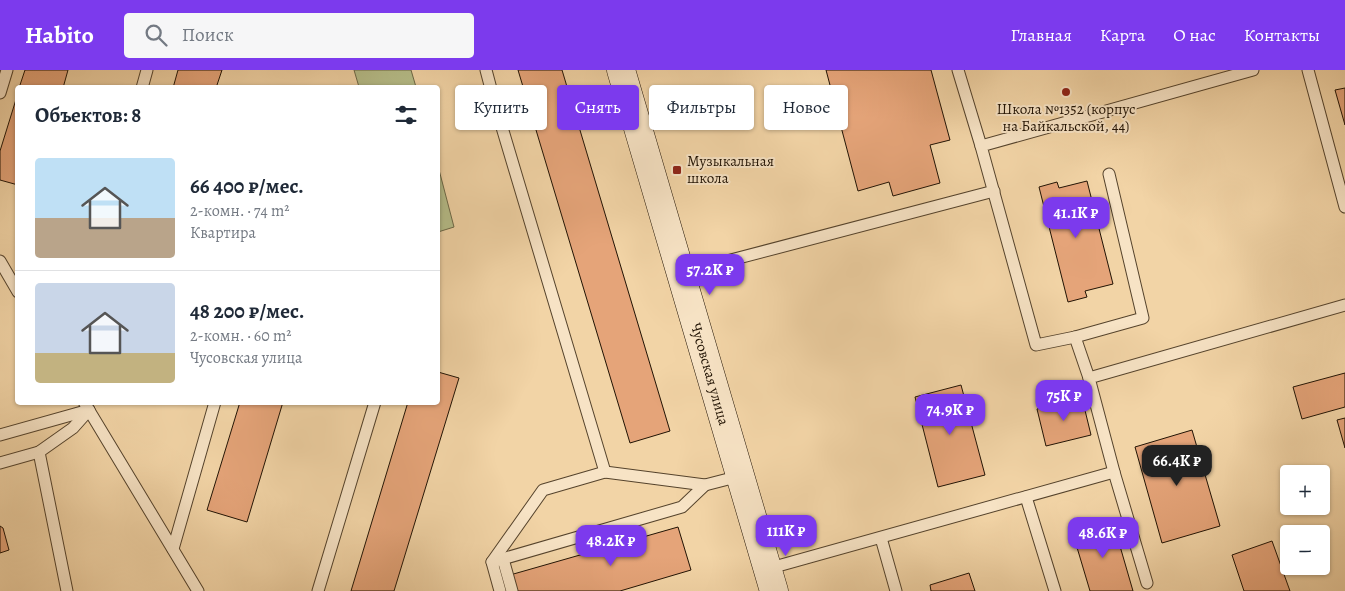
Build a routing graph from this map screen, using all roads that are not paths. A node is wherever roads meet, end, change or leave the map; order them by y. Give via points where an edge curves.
1 (7, 70) edge
2 (147, 70) edge
3 (486, 70) edge
4 (621, 70) edge
5 (958, 70) edge
6 (1253, 70) edge
7 (1308, 70) edge
8 (143, 85) edge
9 (0, 92) edge
10 (981, 146) junction
11 (1109, 174) dead end
12 (994, 191) junction
13 (1345, 207) edge
14 (0, 261) edge
15 (681, 274) junction
16 (15, 287) edge
17 (1345, 305) edge
18 (1075, 337) junction
19 (1089, 378) junction
20 (215, 405) edge
21 (374, 405) edge
22 (86, 406) edge
23 (0, 435) edge
24 (39, 452) junction
25 (0, 463) edge
26 (605, 472) junction
27 (1114, 472) junction
28 (740, 476) junction
29 (705, 486) junction
30 (1026, 497) junction
31 (880, 538) junction
32 (173, 549) junction
33 (497, 560) junction
34 (771, 580) edge
35 (1147, 583) dead end
36 (67, 591) edge
37 (198, 591) edge
38 (318, 591) edge
39 (500, 591) edge
40 (512, 591) edge
41 (896, 591) edge
42 (1055, 591) edge

1 - 9 lane
2 - 8 lane
3 - 26 lane
4 - 15 street, Чусовская улица
5 - 10 lane
6 - 10 lane
7 - 13 lane
10 - 12 lane
11 - 18 lane via 1143,318
12 - 15 lane
12 - 18 lane via 1036,345
14 - 16 lane
15 - 28 street, Чусовская улица
17 - 19 lane
18 - 19 lane
19 - 27 lane
20 - 32 lane
21 - 38 lane
22 - 23 lane
22 - 24 lane via 73,428
22 - 32 lane
24 - 25 lane
24 - 36 lane
26 - 29 lane
26 - 33 lane via 543,490
27 - 30 lane
27 - 35 lane
28 - 29 lane
28 - 34 street, Чусовская улица
29 - 33 lane via 682,507
30 - 31 lane
30 - 42 lane
31 - 34 lane
31 - 41 lane
32 - 37 lane
33 - 39 lane
33 - 40 lane

